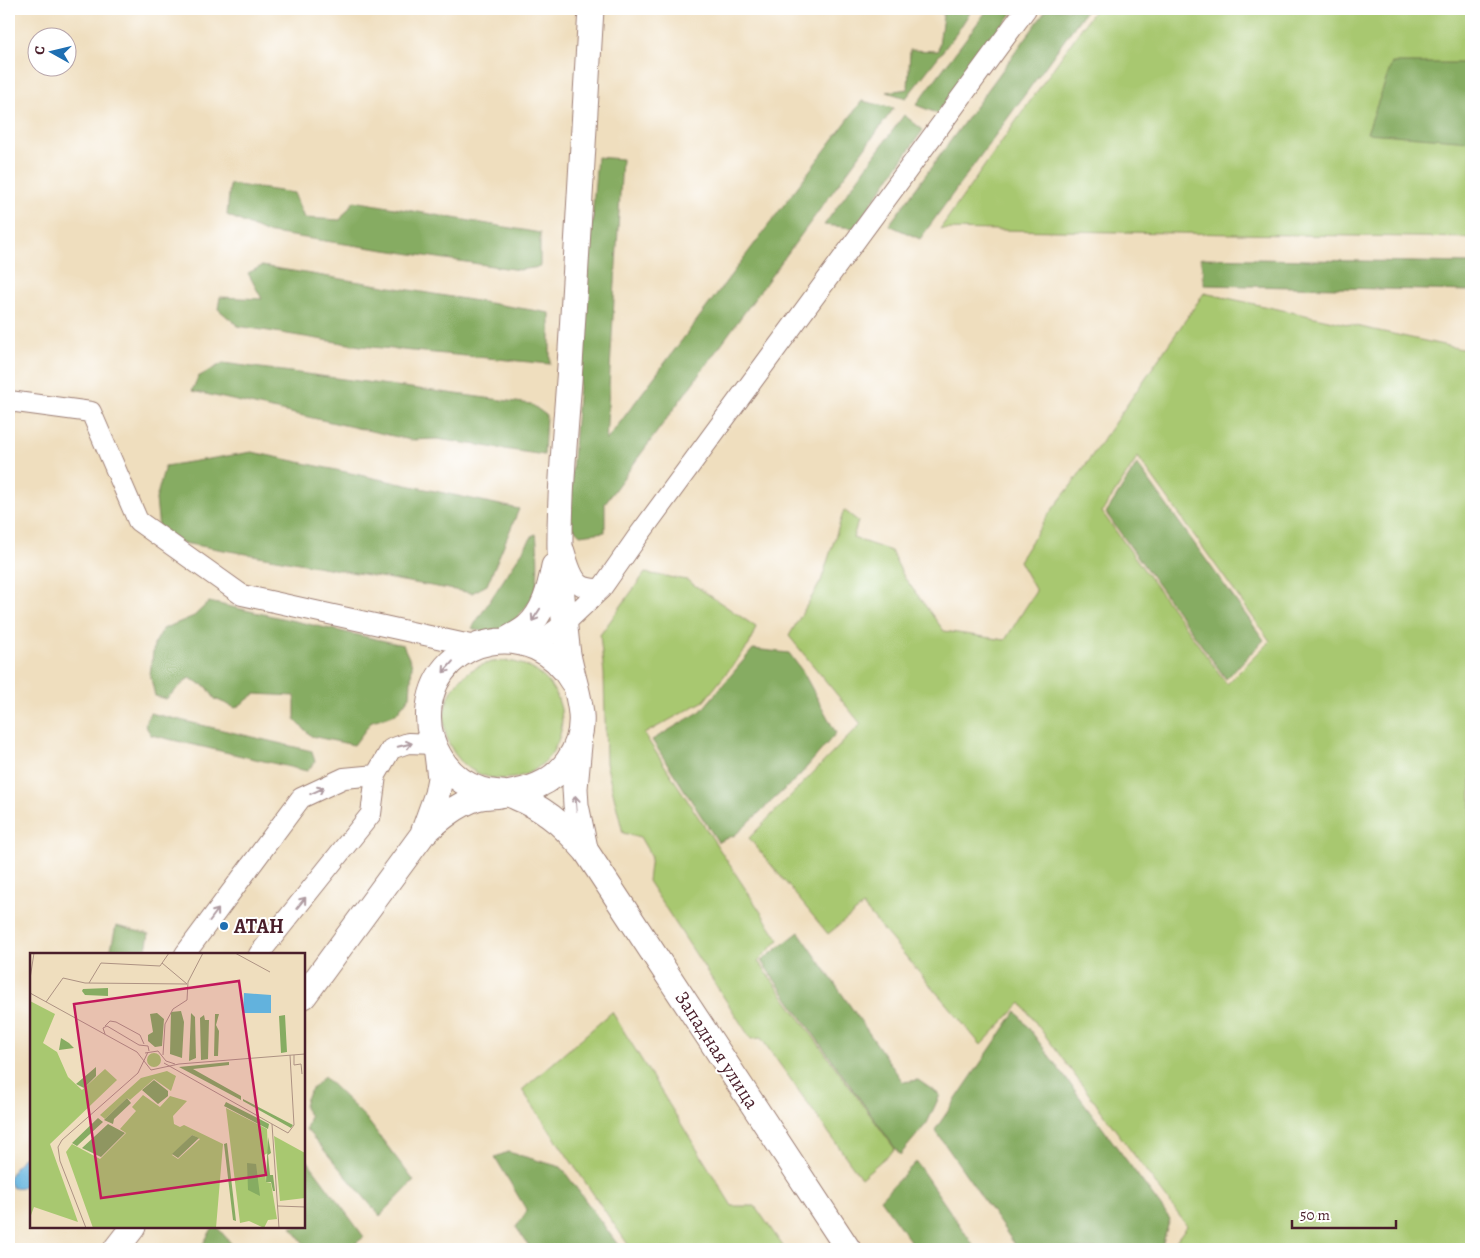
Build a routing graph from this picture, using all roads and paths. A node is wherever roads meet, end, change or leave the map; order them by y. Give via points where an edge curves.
1 (591, 9) edge
2 (1026, 9) edge
3 (9, 401) edge
4 (560, 536) junction
5 (601, 589) junction
6 (564, 624) junction
7 (506, 640) junction
8 (475, 646) junction
9 (534, 646) junction
10 (575, 685) junction
11 (582, 722) junction
12 (435, 749) junction
13 (376, 775) junction
14 (508, 794) junction
15 (423, 834) junction
16 (586, 851) junction
17 (186, 953) edge
18 (260, 953) edge
19 (305, 995) edge
20 (132, 1228) edge
21 (116, 1249) edge
22 (848, 1249) edge

1 - 4 main road
2 - 5 lane
3 - 8 lane via 91,412 138,521 242,595
4 - 5 lane via 569,567 578,583 585,588
4 - 6 main road
4 -> 7 main road via 548,592 539,612 526,628
5 - 6 lane
6 - 9 lane
6 - 10 main road
7 - 8 main road
7 - 9 main road
8 -> 12 main road via 449,664 432,692 429,723
9 - 10 main road via 558,662
10 - 11 main road via 581,703
11 - 14 main road via 575,749 559,772 535,788
16 -> 11 main road, Западная улица via 575,788
13 -> 12 lane via 391,750 408,743
12 - 14 main road via 455,776 467,784 480,790
12 - 15 main road via 440,778
17 -> 13 lane via 301,798 344,778
18 -> 13 lane via 372,814
14 - 15 main road via 478,797 444,816
14 - 16 main road, Западная улица via 555,818
15 - 19 main road
16 - 22 main road, Западная улица
20 - 21 main road

